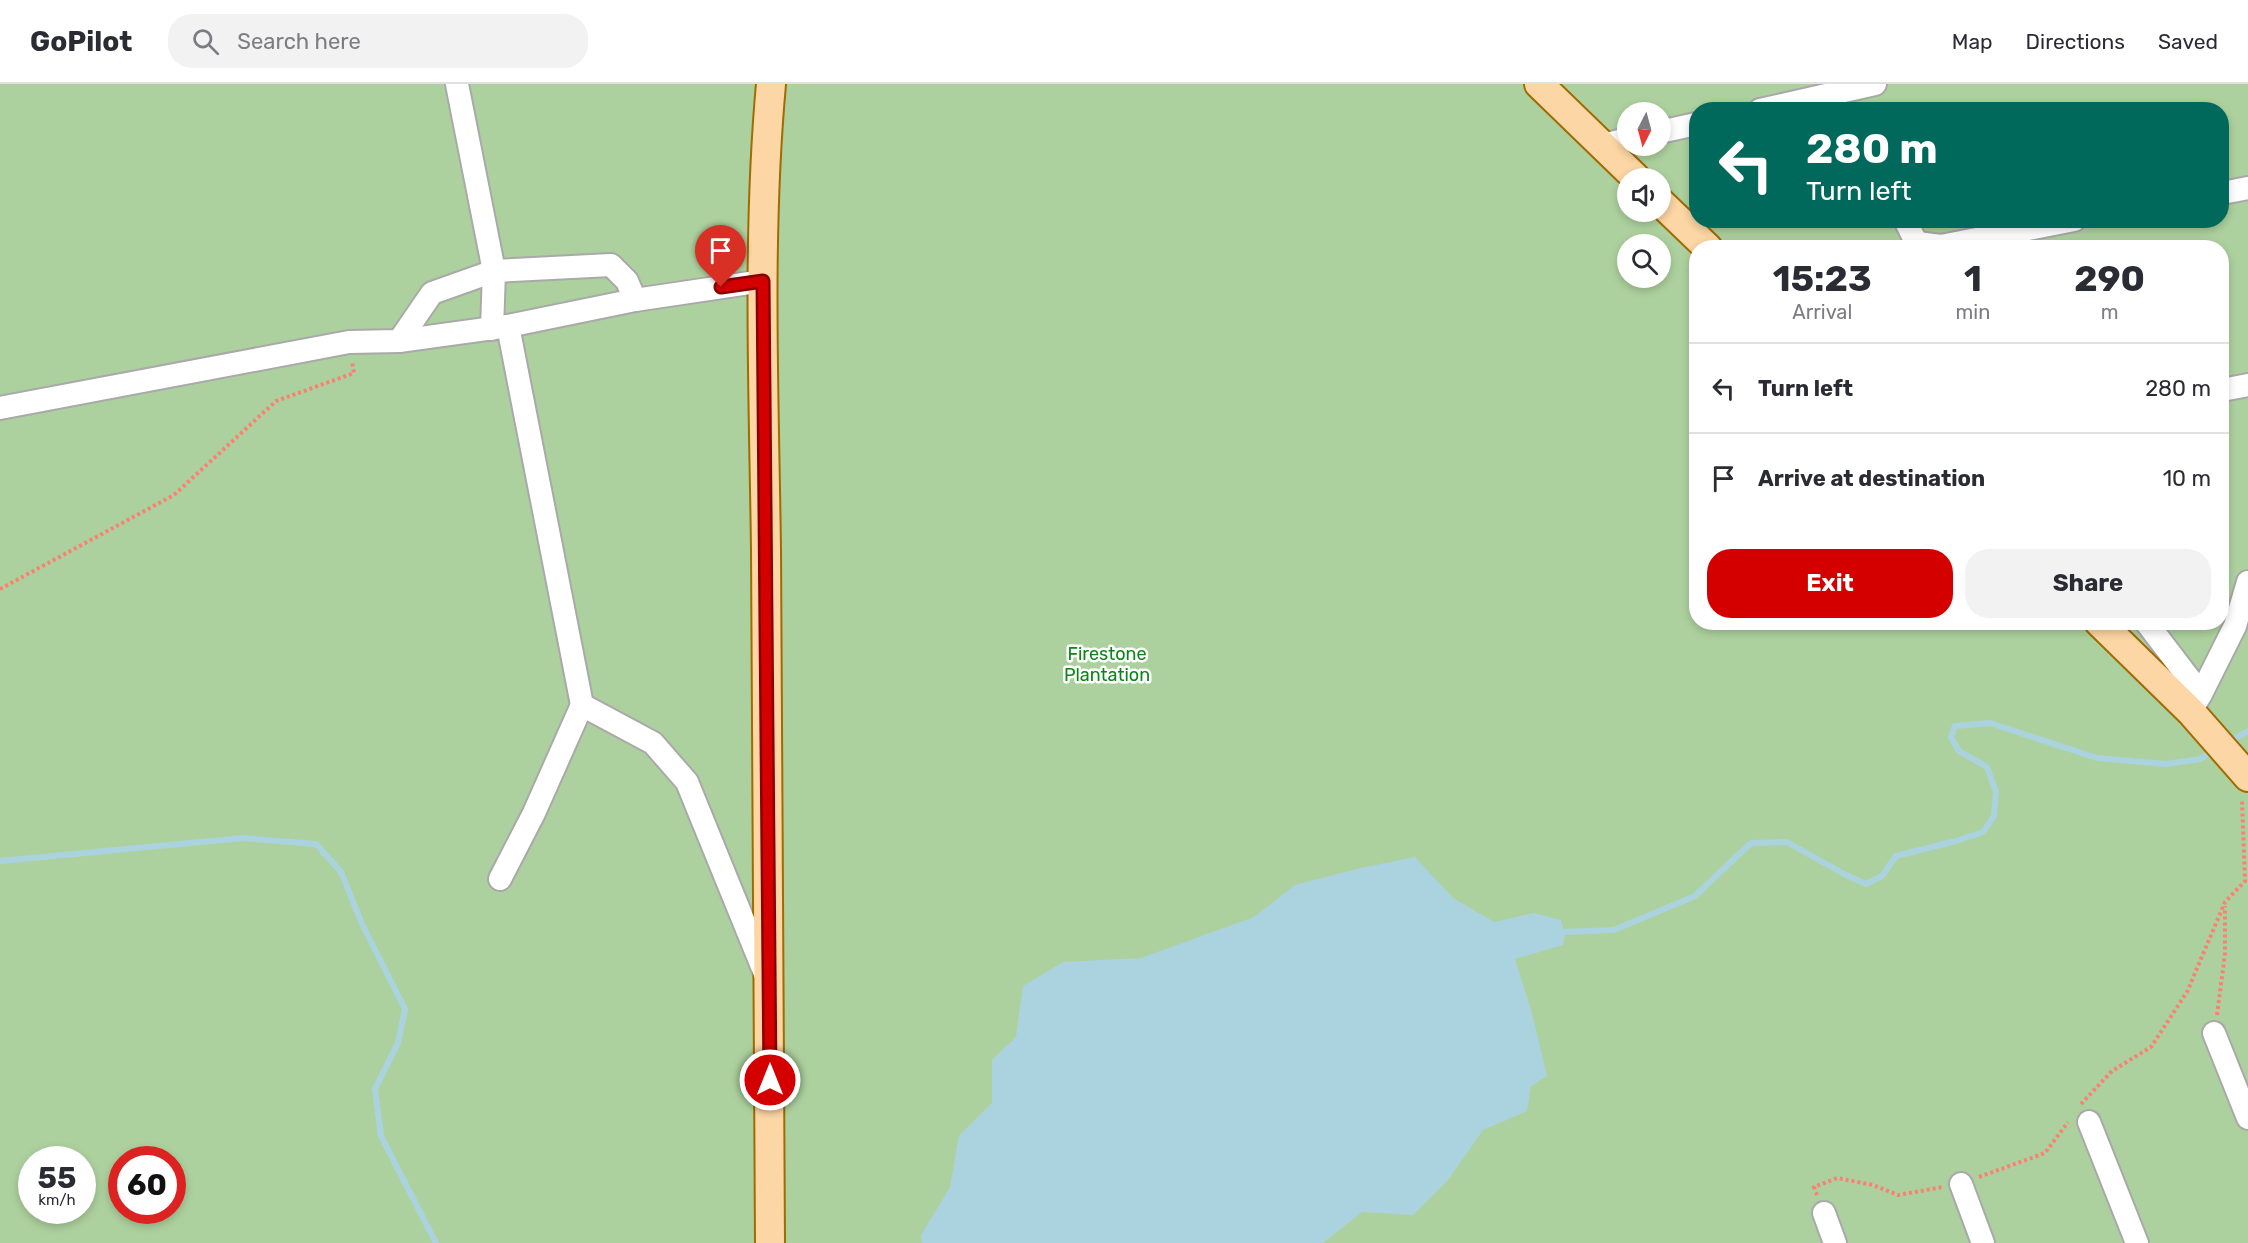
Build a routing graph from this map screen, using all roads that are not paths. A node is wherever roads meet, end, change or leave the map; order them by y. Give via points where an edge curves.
1 (457, 84) edge
2 (771, 84) edge
3 (1539, 84) edge
4 (1875, 84) edge
5 (1780, 94) edge
6 (1843, 102) edge
7 (1689, 126) edge
8 (1671, 130) edge
9 (1615, 142) edge
10 (1630, 168) edge
11 (2248, 188) edge
12 (2229, 192) edge
13 (1671, 213) edge
14 (2033, 228) edge
15 (1700, 240) edge
16 (1972, 240) edge
17 (495, 271) junction
18 (763, 281) junction
19 (635, 300) junction
20 (500, 327) junction
21 (399, 341) junction
22 (2248, 385) edge
23 (2229, 389) edge
24 (2, 406) edge
25 (2248, 582) edge
26 (2108, 630) edge
27 (2151, 630) edge
28 (582, 705) junction
29 (2196, 708) junction
30 (2247, 776) edge
31 (500, 879) dead end
32 (770, 987) junction
33 (2214, 1033) road end
34 (2081, 1114) road end
35 (2248, 1119) edge
36 (1961, 1184) road end
37 (1824, 1213) road end
38 (770, 1243) edge
39 (1835, 1243) edge
40 (1983, 1243) edge
41 (2137, 1243) edge

1 - 17 street
2 - 18 main road
3 - 9 main road
4 - 6 street
5 - 6 street
7 - 8 street
9 - 10 main road
11 - 12 street
13 - 15 main road
14 - 16 street
17 - 19 street via 611,265 627,281
17 - 20 street
17 - 21 street via 432,293
18 - 19 street
18 - 32 main road
19 - 20 street
20 - 21 street
20 - 28 street
21 - 24 street via 349,342
22 - 23 street
25 - 29 street via 2235,626
26 - 29 main road
27 - 29 street
28 - 31 street
28 - 32 street via 653,743 687,783
29 - 30 main road
32 - 38 main road
33 - 35 street
34 - 41 street
36 - 40 street
37 - 39 street

